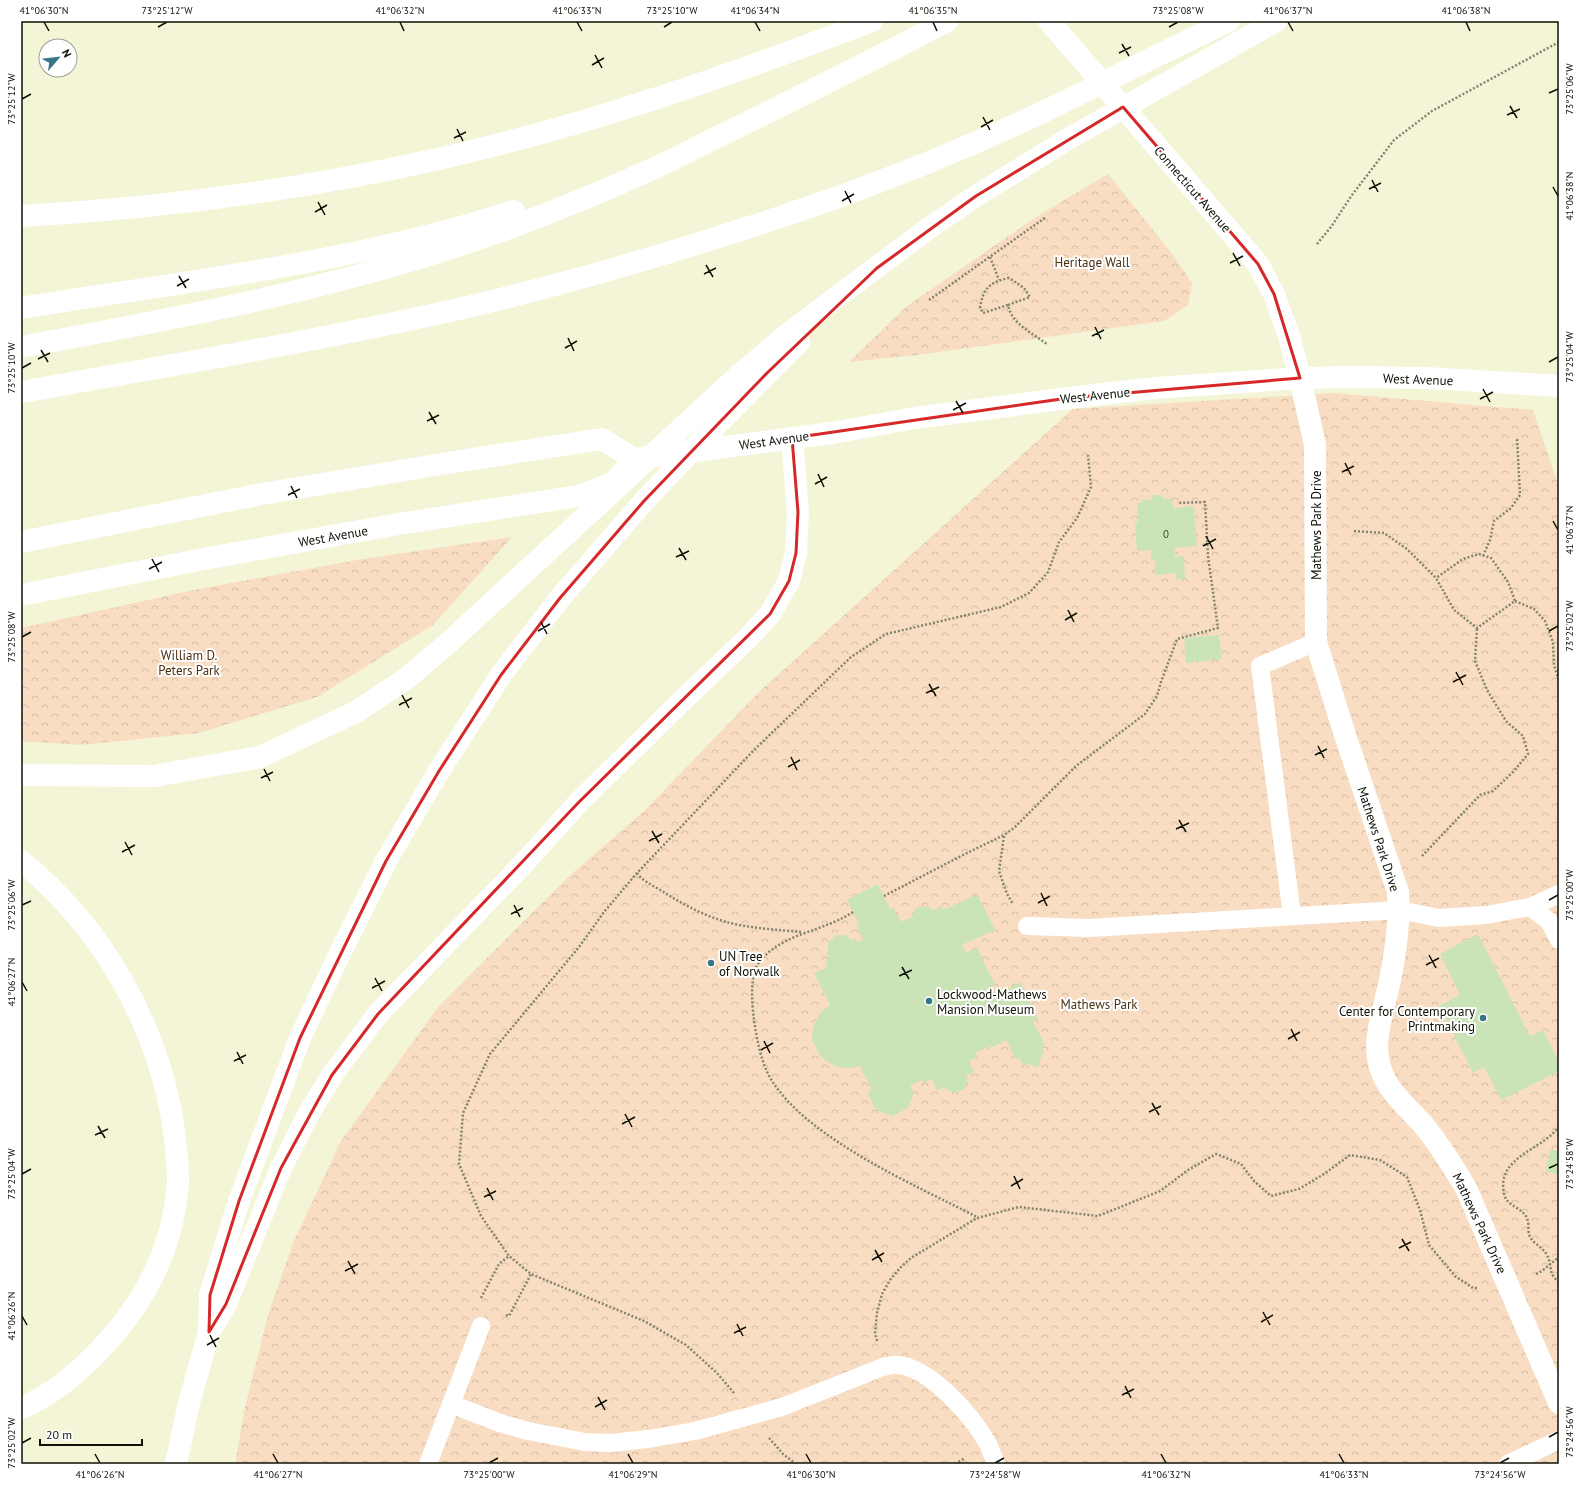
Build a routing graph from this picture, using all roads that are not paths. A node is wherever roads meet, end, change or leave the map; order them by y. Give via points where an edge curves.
1 (872, 21) edge
2 (947, 21) edge
3 (1049, 21) edge
4 (1229, 21) edge
5 (1276, 21) edge
6 (728, 131) junction
7 (21, 216) edge
8 (877, 268) junction
9 (21, 308) edge
10 (21, 347) edge
11 (1300, 378) junction
12 (1559, 386) edge
13 (21, 392) edge
14 (792, 438) junction
15 (634, 460) junction
16 (21, 542) edge
17 (21, 595) edge
18 (1316, 642) junction
19 (21, 775) edge
20 (21, 861) edge
21 (1559, 894) edge
22 (1530, 907) junction
23 (1399, 910) junction
24 (1292, 916) junction
25 (1027, 926) road end
26 (1559, 940) edge
27 (481, 1326) dead end
28 (209, 1332) junction
29 (1559, 1403) edge
30 (451, 1404) junction
31 (21, 1408) edge
32 (1559, 1440) edge
33 (176, 1464) edge
34 (428, 1464) edge
35 (996, 1464) edge
36 (1508, 1464) edge

1 - 7 main road via 745,68 631,106 505,143 443,158 251,192 130,208
2 - 6 main road
3 - 11 main road, Connecticut Avenue via 1258,264 1274,294
4 - 13 main road via 1046,110 947,154 835,198 614,269 392,323
5 - 8 main road via 1068,139 976,196
6 - 9 main road via 578,191 423,237 271,269
6 - 10 main road via 658,166 580,200 507,229 429,255 279,296 201,314
8 - 19 main road via 737,377 446,645 406,678 356,712 260,757 154,776
8 - 28 main road via 768,373 615,533 560,598 501,675 439,771 386,861 297,1046 239,1201 210,1295
11 - 12 main road, West Avenue via 1426,378
11 - 14 main road, West Avenue via 1155,388 1068,398 915,418
11 - 18 main road, Mathews Park Drive via 1316,445
14 - 15 main road, West Avenue
14 - 28 main road via 798,512 796,553 789,581 770,614 578,803 526,861 378,1014 332,1075 307,1117 281,1168 226,1304
15 - 16 main road via 602,439 262,494
15 - 17 main road, West Avenue via 613,483 578,496 378,527
18 - 23 main road, Mathews Park Drive via 1398,892
18 - 24 lane via 1260,666
20 - 31 main road via 42,878 73,910 102,949 138,1008 152,1043 166,1092 175,1141 178,1180 172,1222 159,1265 144,1295 126,1322 95,1356 62,1384
21 - 22 lane
22 - 23 lane via 1486,915 1439,918
22 - 26 lane via 1549,921
23 - 24 lane
23 - 29 main road, Mathews Park Drive via 1390,980 1377,1047 1382,1075 1393,1092 1447,1156 1466,1188
24 - 25 lane via 1088,928
27 - 30 lane
28 - 33 main road
30 - 34 lane
30 - 35 lane via 528,1431 585,1442 648,1439 695,1431 782,1407 883,1367 897,1364 913,1368 934,1382 956,1402 974,1423
32 - 36 lane

